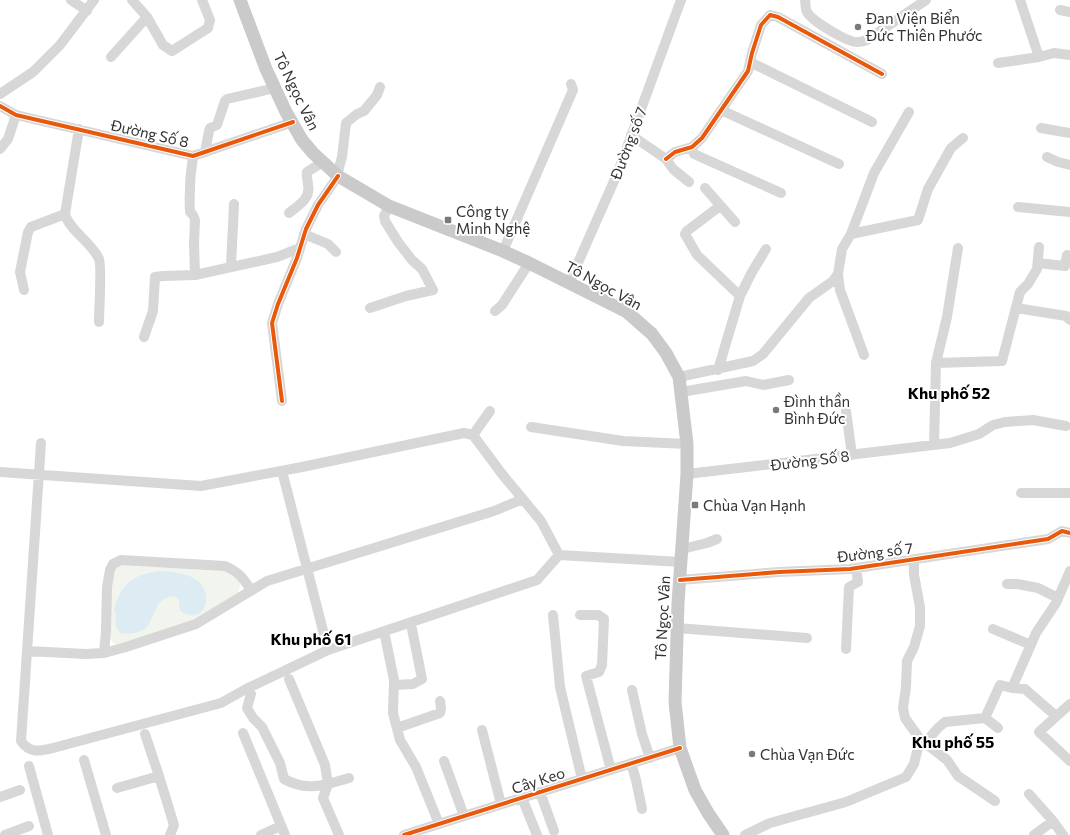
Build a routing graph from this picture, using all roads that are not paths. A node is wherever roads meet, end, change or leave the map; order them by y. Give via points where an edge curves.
1 (71, 0) edge
2 (94, 0) edge
3 (132, 0) edge
4 (202, 0) edge
5 (240, 0) edge
6 (681, 0) edge
7 (805, 0) edge
8 (926, 0) edge
9 (1020, 0) edge
10 (86, 11) junction
11 (147, 17) junction
12 (1070, 55) edge
13 (112, 57) dead end
14 (1039, 57) junction
15 (750, 62) junction
16 (998, 62) dead end
17 (882, 74) dead end
18 (571, 84) dead end
19 (380, 87) dead end
20 (275, 88) junction
21 (0, 94) edge
22 (0, 106) edge
23 (721, 110) junction
24 (909, 112) dead end
25 (16, 115) junction
26 (293, 122) junction
27 (872, 122) dead end
28 (1041, 128) dead end
29 (79, 129) junction
30 (1070, 133) edge
31 (631, 135) junction
32 (963, 138) dead end
33 (692, 147) junction
34 (0, 149) edge
35 (205, 152) junction
36 (193, 156) junction
37 (1047, 157) dead end
38 (666, 159) junction
39 (323, 162) junction
40 (839, 164) dead end
41 (1070, 165) edge
42 (337, 175) junction
43 (689, 182) dead end
44 (705, 188) dead end
45 (781, 193) dead end
46 (234, 204) dead end
47 (389, 206) junction
48 (720, 206) junction
49 (1018, 207) dead end
50 (1070, 212) edge
51 (289, 213) dead end
52 (65, 214) junction
53 (735, 222) dead end
54 (304, 234) junction
55 (851, 234) junction
56 (1039, 247) dead end
57 (300, 248) junction
58 (958, 248) dead end
59 (766, 249) dead end
60 (503, 251) junction
61 (336, 252) dead end
62 (1067, 255) dead end
63 (529, 263) junction
64 (1038, 263) junction
65 (231, 266) junction
66 (838, 274) junction
67 (195, 275) junction
68 (569, 283) junction
69 (24, 290) dead end
70 (740, 296) junction
71 (370, 308) dead end
72 (1016, 308) junction
73 (495, 311) dead end
74 (1070, 320) edge
75 (99, 322) dead end
76 (144, 336) dead end
77 (864, 355) dead end
78 (936, 363) junction
79 (718, 370) junction
80 (679, 377) junction
81 (789, 380) dead end
82 (681, 392) junction
83 (282, 401) dead end
84 (490, 411) dead end
85 (846, 411) dead end
86 (1066, 426) dead end
87 (531, 427) dead end
88 (473, 435) junction
89 (41, 443) dead end
90 (687, 444) junction
91 (934, 445) junction
92 (852, 455) junction
93 (282, 471) junction
94 (0, 472) edge
95 (687, 474) junction
96 (38, 475) junction
97 (1021, 493) dead end
98 (1070, 493) edge
99 (523, 500) junction
100 (1070, 533) edge
101 (717, 539) dead end
102 (559, 554) junction
103 (682, 555) junction
104 (914, 560) junction
105 (856, 568) junction
106 (306, 569) junction
107 (1070, 572) edge
108 (680, 580) junction
109 (1007, 584) dead end
110 (251, 590) junction
111 (1058, 598) junction
112 (580, 615) dead end
113 (553, 616) dead end
114 (677, 628) junction
115 (412, 629) dead end
116 (993, 630) dead end
117 (385, 636) dead end
118 (807, 638) dead end
119 (1030, 645) junction
120 (846, 649) dead end
121 (328, 650) junction
122 (27, 651) junction
123 (104, 653) junction
124 (289, 679) dead end
125 (394, 685) junction
126 (1012, 688) junction
127 (632, 690) dead end
128 (250, 694) dead end
129 (440, 700) dead end
130 (1070, 704) edge
131 (1056, 716) junction
132 (985, 718) junction
133 (397, 728) junction
134 (998, 728) dead end
135 (482, 730) dead end
136 (244, 733) dead end
137 (145, 734) dead end
138 (923, 741) junction
139 (680, 748) junction
140 (650, 758) junction
141 (84, 760) dead end
142 (444, 761) dead end
143 (1070, 761) edge
144 (631, 763) junction
145 (29, 766) dead end
146 (611, 770) junction
147 (159, 776) junction
148 (349, 778) dead end
149 (582, 779) junction
150 (328, 784) junction
151 (117, 788) dead end
152 (20, 790) dead end
153 (540, 792) junction
154 (1029, 794) dead end
155 (0, 797) edge
156 (522, 798) junction
157 (995, 801) dead end
158 (501, 804) junction
159 (642, 809) dead end
160 (464, 816) junction
161 (1053, 821) junction
162 (439, 824) junction
163 (29, 826) dead end
164 (283, 831) edge
165 (554, 831) dead end
166 (6, 835) edge
167 (48, 835) edge
168 (106, 835) edge
169 (170, 835) edge
170 (261, 835) edge
171 (339, 835) edge
172 (404, 835) edge
173 (536, 835) edge
174 (723, 835) edge
175 (745, 835) edge
176 (1034, 835) edge
177 (1063, 835) edge

1 - 10 street
2 - 10 street
3 - 11 street
4 - 11 street via 210,20 208,28 172,51 163,45
5 - 20 main road, Tô Ngọc Vân
6 - 31 street, Đường số 7
7 - 8 street via 811,18 850,41 858,42 867,40
9 - 14 street
10 - 21 street via 60,45 32,72
11 - 13 street
12 - 14 street via 1054,53
14 - 16 street
15 - 17 street via 761,25 770,16 778,17
15 - 23 street via 748,72
15 - 27 street
18 - 60 street via 573,90
19 - 42 street via 364,111 346,123
20 - 26 main road, Tô Ngọc Vân
20 - 35 street via 227,99 217,125 210,128
22 - 25 street, Đường Số 8
23 - 33 street via 702,138
23 - 40 street
24 - 55 street via 874,174
25 - 29 street, Đường Số 8
25 - 34 street via 8,139
26 - 35 street, Đường Số 8
26 - 39 main road, Tô Ngọc Vân via 302,140
28 - 30 street
29 - 36 street, Đường Số 8
29 - 52 street
31 - 38 street
31 - 68 street, Đường số 7 via 618,172
32 - 55 street via 952,148 931,185 918,220
33 - 38 street via 675,152
33 - 45 street via 694,154
35 - 36 street, Đường Số 8
36 - 67 street via 189,201 190,212 195,220
37 - 41 street
38 - 43 street via 673,169
39 - 42 main road, Tô Ngọc Vân
39 - 51 street via 308,172 306,177 309,193 302,203
42 - 47 main road, Tô Ngọc Vân
42 - 54 street
44 - 48 street
46 - 65 street
47 - 60 main road, Tô Ngọc Vân
47 - 71 street via 384,216 385,221 398,242 422,269 433,290
48 - 53 street
48 - 70 street via 685,234 696,255
49 - 50 street
52 - 69 street via 31,227 28,232 20,272
52 - 75 street via 100,261
54 - 57 street
54 - 61 street via 328,244
55 - 66 street via 842,249
56 - 64 street
57 - 65 street
57 - 83 street via 272,324
58 - 78 street via 948,317
59 - 70 street
60 - 63 main road, Tô Ngọc Vân
62 - 64 street via 1065,266
63 - 68 main road, Tô Ngọc Vân
63 - 73 street via 502,305
64 - 72 street via 1028,284 1020,292
65 - 67 street
66 - 77 street via 840,290
66 - 79 street via 833,281 809,298 763,354 753,361
67 - 76 street via 155,278 152,311
68 - 80 main road, Tô Ngọc Vân via 637,319 666,353
70 - 79 street
72 - 74 street via 1066,316
72 - 78 street via 1002,361
78 - 91 street
79 - 80 street
80 - 82 main road, Tô Ngọc Vân
81 - 82 street via 763,385 746,381
82 - 90 main road, Tô Ngọc Vân
84 - 88 street
85 - 92 street
86 - 91 street, Đường Số 8 via 1033,420 1005,422 993,425 979,434
87 - 90 street via 623,441
88 - 93 street via 455,434
88 - 99 street
89 - 96 street
90 - 95 main road, Tô Ngọc Vân
91 - 92 street, Đường Số 8
92 - 95 street, Đường Số 8
93 - 96 street via 201,486
93 - 106 street
94 - 96 street
95 - 103 main road, Tô Ngọc Vân
96 - 122 street
97 - 98 street
99 - 102 street via 540,521
99 - 106 street
100 - 104 street, Đường số 7 via 1062,531 1048,539
101 - 103 street
102 - 103 street
102 - 121 street via 537,580
103 - 108 main road, Tô Ngọc Vân
104 - 105 street, Đường số 7
104 - 138 street via 920,626 907,661 903,708 905,718
105 - 108 street, Đường số 7
105 - 120 street via 858,582 849,587
106 - 110 street via 267,581
106 - 121 street
107 - 111 street
108 - 114 main road, Tô Ngọc Vân
109 - 111 street via 1038,588
110 - 123 street via 196,624
110 - 123 street via 242,577 225,566 121,560 113,564 110,570
111 - 119 street
112 - 146 street via 598,615 604,619 602,665 599,672 586,676
113 - 149 street via 560,687
114 - 118 street
114 - 139 main road, Tô Ngọc Vân via 674,702
115 - 125 street via 422,680 413,684
116 - 119 street
117 - 125 street
119 - 126 street
121 - 122 street via 221,703 41,751 31,750 22,741
122 - 123 street
124 - 150 street via 325,765
125 - 133 street via 393,713
126 - 131 street via 1025,689
126 - 132 street via 1000,685
127 - 140 street
128 - 150 street via 247,708 262,727 280,763 284,779 303,786 316,787
129 - 133 street via 440,713
130 - 131 street
131 - 143 street via 1039,732
132 - 134 street
132 - 138 street via 944,722
133 - 162 street via 400,740 416,767
135 - 158 street
136 - 164 street
137 - 147 street
138 - 157 street via 947,760 958,776
138 - 175 street via 906,777 846,802 770,823
139 - 140 street, Cây Keo
139 - 174 main road, Tô Ngọc Vân via 695,790
140 - 144 street, Cây Keo
141 - 168 street
142 - 160 street
144 - 146 street, Cây Keo
144 - 159 street
145 - 167 street
146 - 149 street, Cây Keo
147 - 151 street
147 - 169 street via 174,825
148 - 150 street
149 - 153 street, Cây Keo
150 - 171 street via 324,798
152 - 155 street
153 - 156 street, Cây Keo
153 - 165 street
154 - 161 street
156 - 158 street, Cây Keo
156 - 173 street
158 - 160 street, Cây Keo
160 - 162 street, Cây Keo
161 - 176 street
161 - 177 street
162 - 172 street, Cây Keo
163 - 166 street
164 - 170 street

